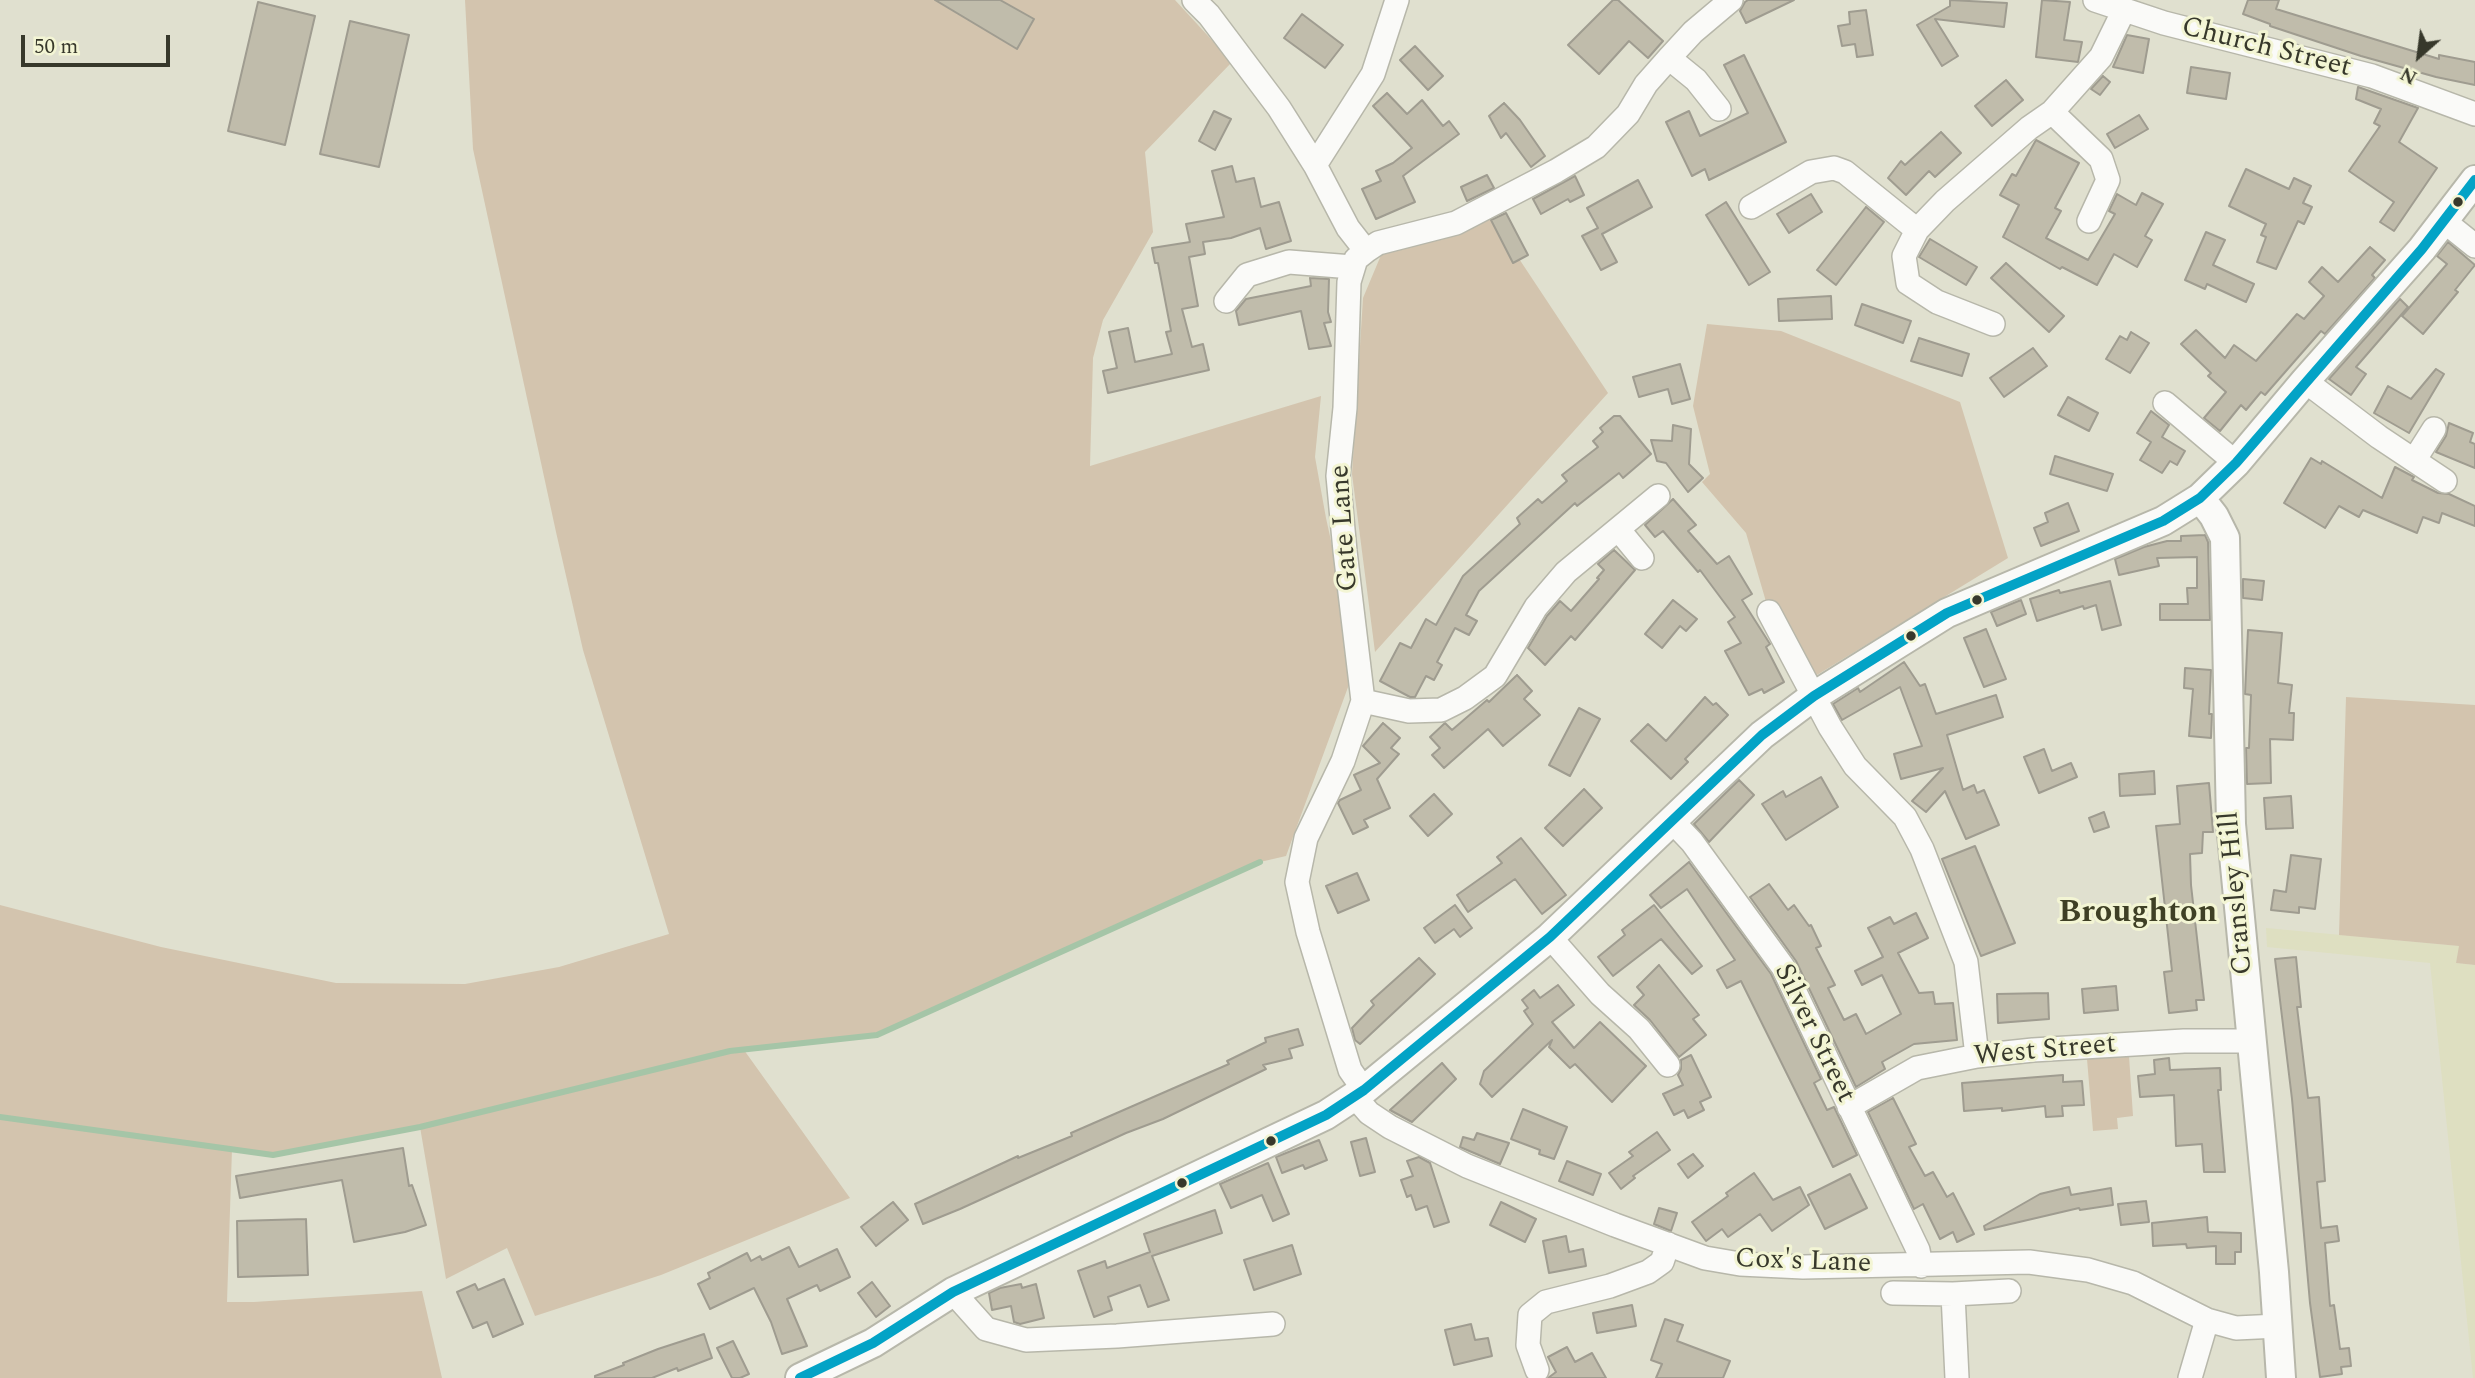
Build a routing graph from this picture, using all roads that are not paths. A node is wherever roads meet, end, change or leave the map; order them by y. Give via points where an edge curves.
1 (1194, 0) edge
2 (1397, 0) edge
3 (1731, 0) edge
4 (2095, 0) edge
5 (2124, 10) junction
6 (1669, 58) junction
7 (1718, 109) dead end
8 (2052, 112) junction
9 (2475, 114) edge
10 (1315, 165) junction
11 (2475, 180) edge
12 (1751, 207) dead end
13 (2089, 221) dead end
14 (2445, 222) junction
15 (1917, 230) junction
16 (2475, 246) edge
17 (1359, 259) junction
18 (1226, 300) dead end
19 (1993, 324) dead end
20 (2305, 381) junction
21 (2165, 402) dead end
22 (2434, 429) dead end
23 (2415, 459) junction
24 (2236, 463) junction
25 (2445, 481) dead end
26 (1658, 496) dead end
27 (2200, 498) junction
28 (1618, 529) junction
29 (1642, 558) dead end
30 (1769, 612) dead end
31 (1815, 696) junction
32 (1363, 701) junction
33 (1672, 821) junction
34 (1550, 937) junction
35 (2252, 1041) junction
36 (1977, 1056) junction
37 (1668, 1065) dead end
38 (1359, 1093) junction
39 (1849, 1107) junction
40 (1668, 1244) junction
41 (1921, 1266) junction
42 (2009, 1291) dead end
43 (953, 1292) junction
44 (1893, 1293) dead end
45 (1953, 1294) junction
46 (2207, 1320) junction
47 (1273, 1324) dead end
48 (2278, 1326) junction
49 (1537, 1370) dead end
50 (800, 1378) edge
51 (1957, 1378) edge
52 (2190, 1378) edge
53 (2281, 1378) edge

1 - 10 street via 1251,69
2 - 10 street via 1373,74
3 - 6 street
4 - 5 street, Church Street
5 - 8 street via 2101,57
5 - 9 street, Church Street via 2372,76
6 - 7 street via 1696,80
6 - 17 street via 1628,114 1596,147 1456,223 1378,243
8 - 13 street via 2101,159 2108,180
8 - 15 street
10 - 17 street
11 - 14 street
12 - 15 street via 1811,172 1834,168 1855,179
14 - 16 street
14 - 20 street
15 - 19 street via 1904,256 1908,283 1937,303
17 - 18 street via 1289,262 1247,275
17 - 32 street, Gate Lane via 1348,289 1338,476
20 - 23 street
20 - 24 street
21 - 24 street
22 - 23 street
23 - 25 street
24 - 27 street
26 - 28 street
27 - 31 street via 2163,521 1947,613
27 - 35 street, Cransley Hill via 2225,538 2231,824
28 - 29 street
28 - 32 street via 1566,572 1536,607 1495,676 1465,698 1441,710 1409,711
30 - 31 street
31 - 33 street via 1762,735
31 - 36 street via 1855,766 1905,817 1922,849 1966,962
32 - 38 street, Gate Lane via 1343,761 1306,838 1297,882
33 - 34 street
33 - 39 street, Silver Street via 1783,967
34 - 37 street
34 - 38 street
35 - 36 street, West Street via 2184,1041
35 - 48 street, Cransley Hill
36 - 39 street, West Street via 1917,1068
38 - 40 street, Cox's Lane via 1369,1112 1390,1128 1467,1166
38 - 43 street via 1326,1115
39 - 41 street, Silver Street via 1918,1250
40 - 41 street, Cox's Lane via 1705,1258 1741,1264
40 - 49 street via 1662,1262 1648,1272 1546,1302 1530,1315 1528,1345
41 - 46 street, Cox's Lane via 2029,1262 2088,1270 2133,1283
42 - 45 street
43 - 47 street via 986,1329 1027,1340
43 - 50 street via 873,1343
44 - 45 street
45 - 51 street
46 - 48 street, Cox's Lane via 2236,1328
46 - 52 street
48 - 53 street, Cransley Hill

